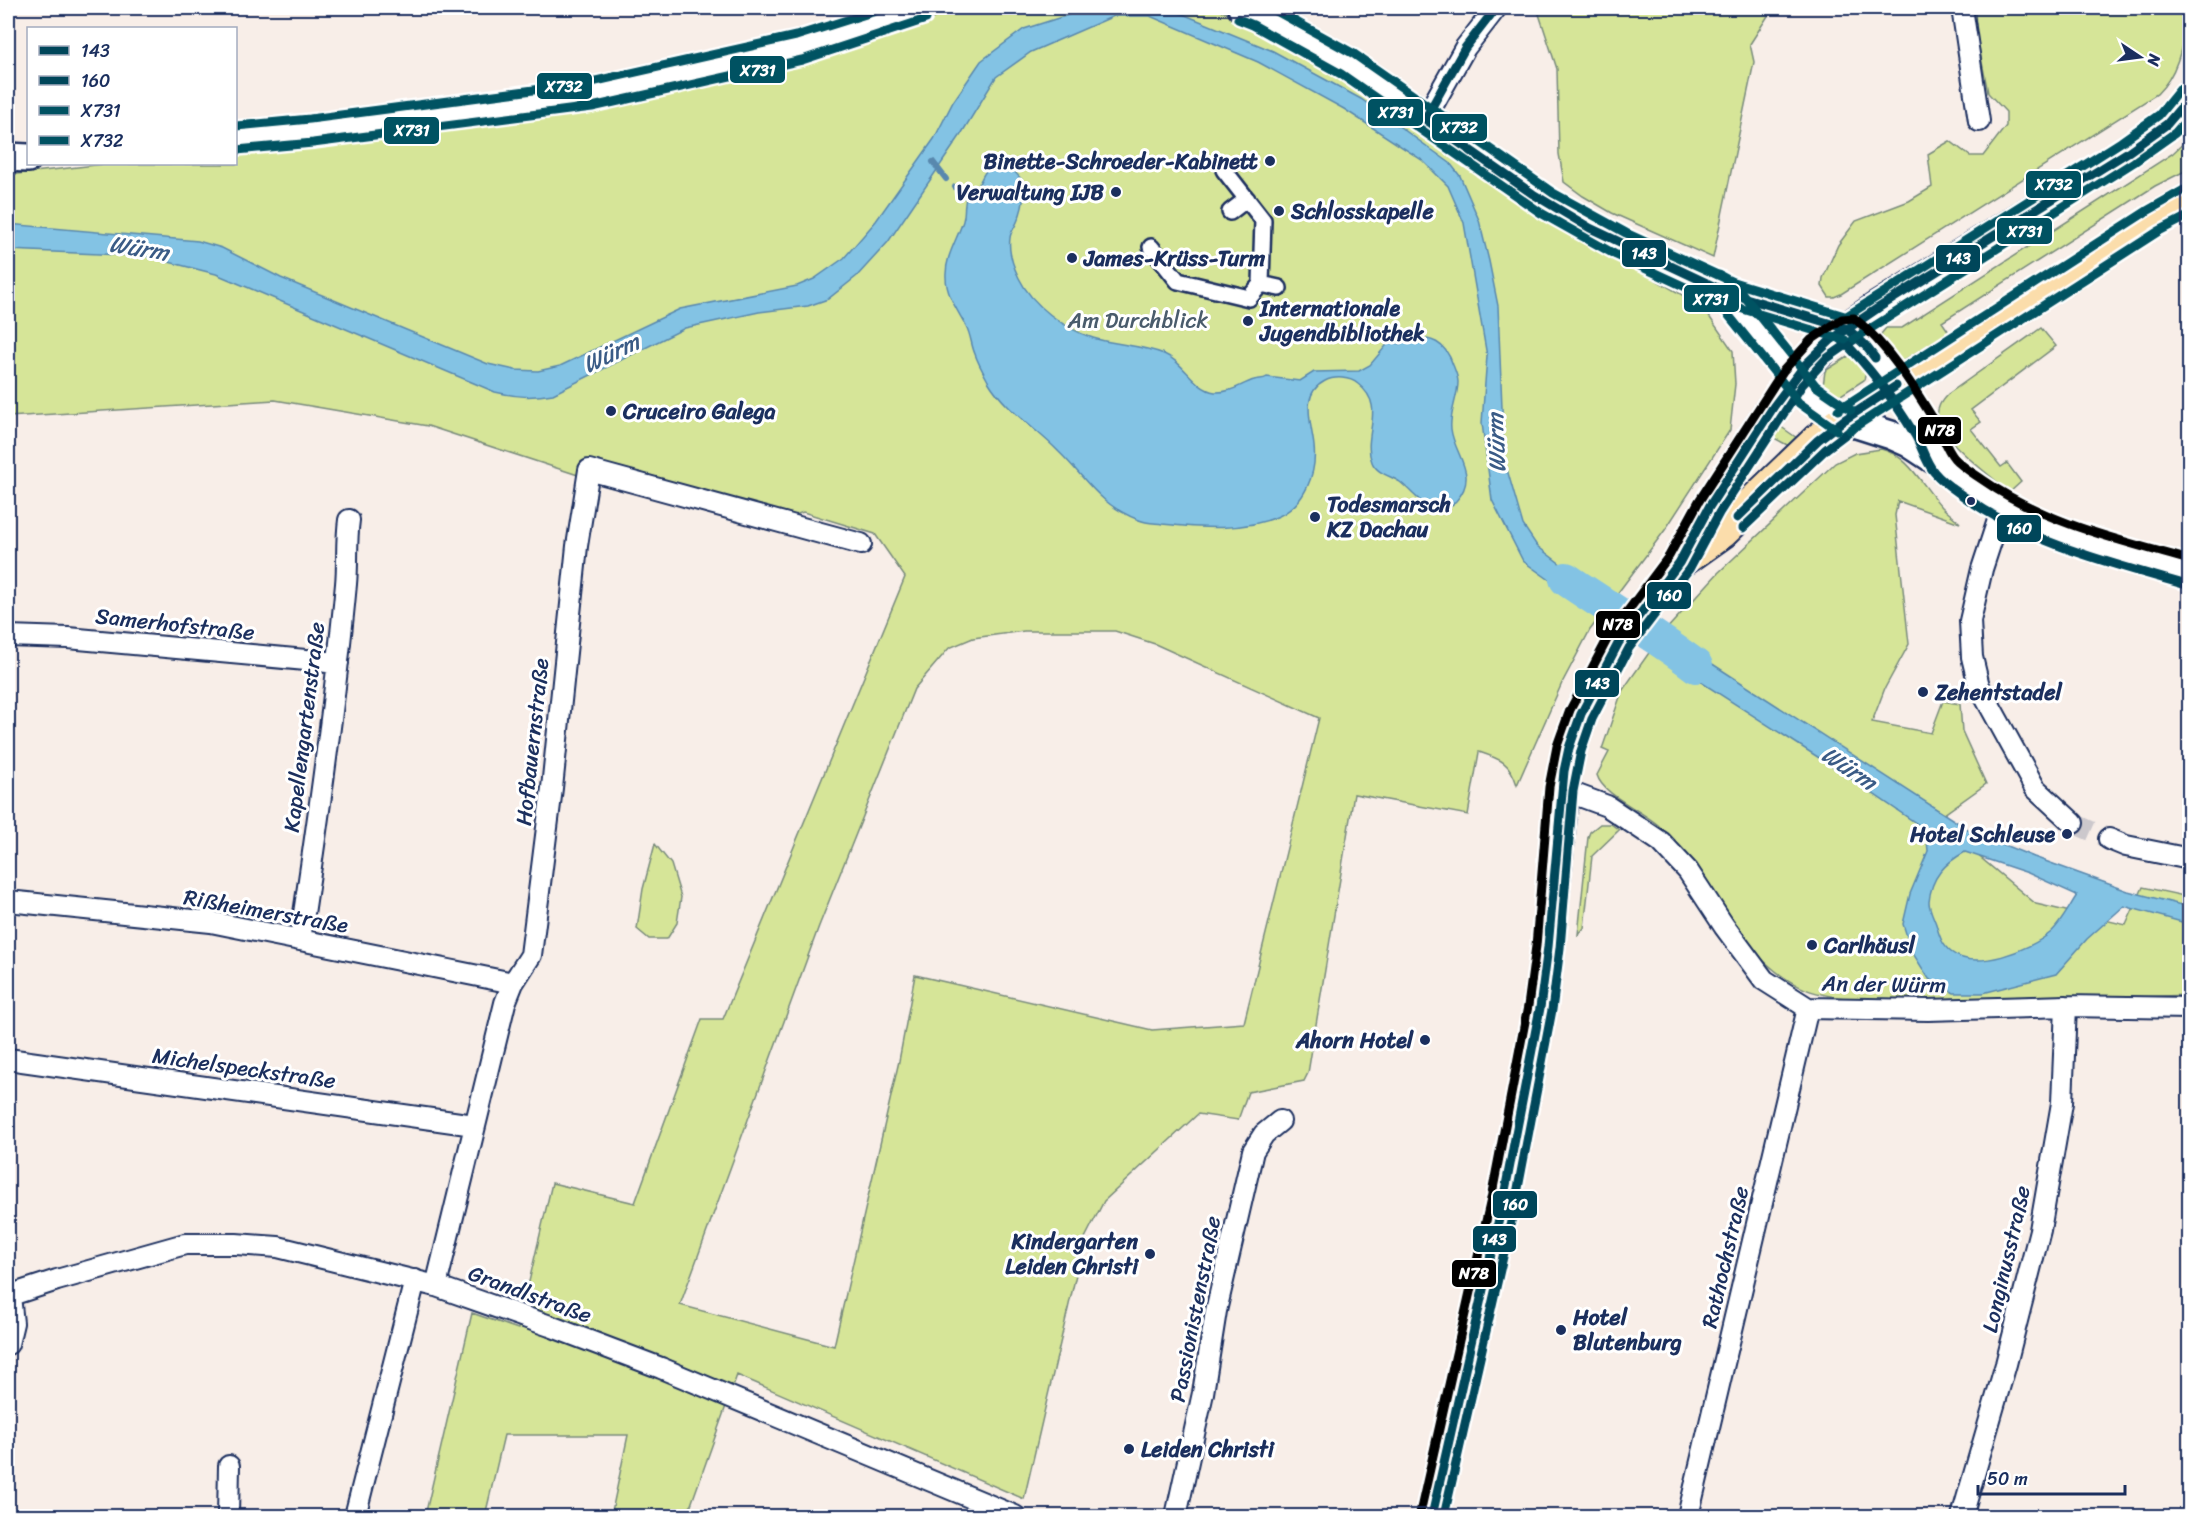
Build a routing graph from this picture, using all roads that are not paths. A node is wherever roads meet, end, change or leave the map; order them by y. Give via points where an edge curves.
1 (922, 8) edge
2 (1242, 8) edge
3 (1496, 8) edge
4 (1962, 8) edge
5 (2190, 96) edge
6 (1425, 119) junction
7 (1979, 121) dead end
8 (237, 138) edge
9 (8, 157) edge
10 (27, 158) edge
11 (1224, 170) dead end
12 (1247, 199) junction
13 (2190, 201) edge
14 (1230, 212) dead end
15 (1151, 247) dead end
16 (1262, 284) junction
17 (1279, 288) dead end
18 (1726, 292) junction
19 (1848, 328) junction
20 (1793, 378) junction
21 (1896, 386) junction
22 (1844, 420) junction
23 (1944, 465) junction
24 (2002, 508) junction
25 (349, 520) dead end
26 (861, 544) dead end
27 (1679, 563) junction
28 (2190, 573) edge
29 (8, 636) edge
30 (338, 663) junction
31 (1561, 789) junction
32 (2073, 823) tunnel mouth
33 (2109, 839) tunnel mouth
34 (2190, 859) edge
35 (8, 901) edge
36 (300, 940) junction
37 (513, 983) junction
38 (2066, 1006) junction
39 (1808, 1008) junction
40 (2190, 1008) edge
41 (8, 1059) edge
42 (1280, 1121) dead end
43 (474, 1125) junction
44 (415, 1280) junction
45 (436, 1286) junction
46 (9, 1296) edge
47 (8, 1344) edge
48 (229, 1466) dead end
49 (228, 1516) edge
50 (355, 1516) edge
51 (1015, 1516) edge
52 (1176, 1516) edge
53 (1432, 1516) edge
54 (1688, 1516) edge
55 (1962, 1516) edge

1 - 8 main road via 799,48 589,95
2 - 6 main road via 1347,64
3 - 6 street via 1465,48
4 - 7 street
5 - 19 main road via 2167,124 2128,152
6 - 18 main road via 1533,194 1590,228
9 - 10 main road
11 - 12 street
12 - 14 street
12 - 16 street via 1263,220
13 - 21 main road
15 - 16 street via 1171,267 1178,281 1249,298
16 - 17 street
18 - 19 main road
18 - 20 main road
19 - 20 main road via 1818,350
19 - 21 main road
20 - 22 main road via 1827,410
20 - 27 main road via 1709,507
21 - 22 main road
21 - 23 main road via 1927,431
22 - 23 main road via 1910,443
22 - 27 main road via 1722,532
23 - 24 main road
24 - 28 main road via 2082,541
24 - 32 street via 1970,621 1974,666 1979,686 2035,788
25 - 30 street, Kapellengartenstraße
26 - 37 street, Hofbauernstraße via 589,470 531,955
27 - 31 main road via 1619,642 1581,714
29 - 30 street, Samerhofstraße
30 - 36 street, Kapellengartenstraße
31 - 39 street, An der Würm via 1607,806 1661,842 1688,871 1764,980
31 - 53 main road via 1540,1008 1503,1201
33 - 34 street
35 - 36 street, Rißheimerstraße via 211,922
36 - 37 street, Rißheimerstraße
37 - 43 street, Hofbauernstraße
38 - 39 street, An der Würm
38 - 40 street, An der Würm
38 - 55 street, Longinusstraße via 2062,1103 2040,1230
39 - 54 street, Rathochstraße
41 - 43 street, Michelspeckstraße
42 - 52 street, Passionistenstraße via 1264,1134 1253,1151 1216,1311
43 - 45 street, Hofbauernstraße
44 - 45 street, Grandlstraße
44 - 46 street, Grandlstraße via 278,1247 185,1244
44 - 50 street
45 - 51 street, Grandlstraße via 661,1368
46 - 47 street via 13,1323
48 - 49 street

